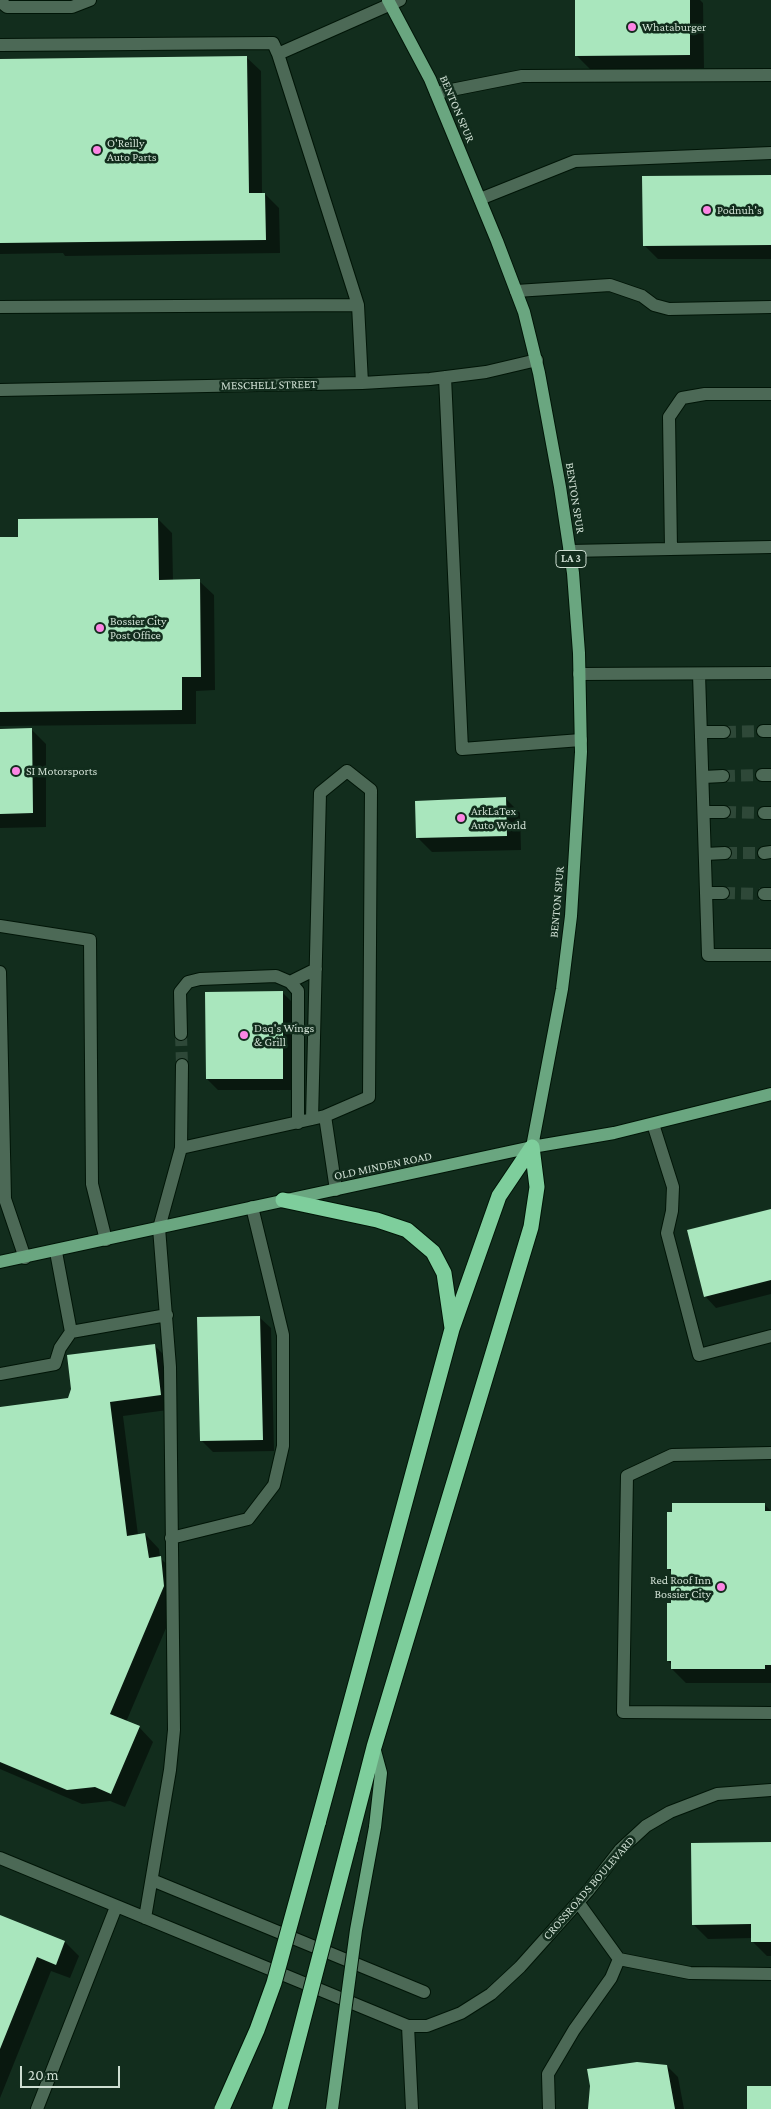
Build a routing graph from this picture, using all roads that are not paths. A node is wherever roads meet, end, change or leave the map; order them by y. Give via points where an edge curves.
1 (90, 0) edge
2 (0, 1) edge
3 (393, 1) edge
4 (0, 45) edge
5 (278, 54) junction
6 (771, 75) edge
7 (436, 93) junction
8 (771, 153) edge
9 (480, 199) junction
10 (516, 291) junction
11 (358, 305) junction
12 (771, 306) edge
13 (0, 307) edge
14 (537, 360) junction
15 (445, 377) junction
16 (362, 383) junction
17 (0, 390) edge
18 (771, 394) edge
19 (771, 547) edge
20 (671, 549) junction
21 (569, 551) junction
22 (771, 673) edge
23 (579, 674) junction
24 (699, 674) junction
25 (701, 732) junction
26 (724, 732) tunnel mouth
27 (581, 740) junction
28 (723, 776) tunnel mouth
29 (703, 777) junction
30 (704, 812) junction
31 (724, 812) tunnel mouth
32 (725, 853) tunnel mouth
33 (705, 854) junction
34 (706, 893) junction
35 (723, 894) tunnel mouth
36 (0, 926) edge
37 (771, 955) edge
38 (316, 968) junction
39 (0, 972) edge
40 (290, 982) junction
41 (181, 1034) tunnel mouth
42 (182, 1064) tunnel mouth
43 (771, 1094) edge
44 (318, 1118) junction
45 (298, 1122) junction
46 (653, 1124) junction
47 (532, 1147) junction
48 (181, 1148) junction
49 (336, 1190) junction
50 (283, 1200) junction
51 (252, 1208) junction
52 (159, 1228) junction
53 (106, 1240) junction
54 (56, 1252) junction
55 (25, 1258) junction
56 (0, 1262) edge
57 (167, 1314) junction
58 (452, 1330) junction
59 (71, 1332) junction
60 (771, 1336) edge
61 (0, 1374) edge
62 (771, 1454) edge
63 (171, 1538) junction
64 (771, 1713) edge
65 (374, 1747) junction
66 (771, 1790) edge
67 (0, 1858) edge
68 (152, 1880) junction
69 (578, 1902) junction
70 (116, 1907) junction
71 (145, 1918) junction
72 (619, 1959) junction
73 (771, 1974) edge
74 (424, 1992) dead end
75 (408, 2026) junction
76 (37, 2109) edge
77 (222, 2109) edge
78 (280, 2109) edge
79 (332, 2109) edge
80 (412, 2109) edge
81 (549, 2109) edge

1 - 2 street via 72,7 7,7
3 - 5 street
3 - 7 main road, BENTON SPUR / LA 3
4 - 5 street via 273,42
5 - 11 street
6 - 7 street via 522,76
7 - 9 main road, BENTON SPUR / LA 3
8 - 9 street via 575,161
9 - 10 main road, BENTON SPUR / LA 3
10 - 12 street via 610,285 669,309
10 - 14 main road, BENTON SPUR / LA 3
11 - 13 street
11 - 16 street
14 - 15 street, MESCHELL STREET via 486,372
14 - 21 main road, BENTON SPUR / LA 3
15 - 16 street, MESCHELL STREET
15 - 27 street via 462,749
16 - 17 street, MESCHELL STREET
18 - 20 street via 705,394 682,398 669,417
19 - 20 street
20 - 21 street
21 - 23 main road, BENTON SPUR / LA 3
22 - 24 street
23 - 24 street
23 - 27 main road, BENTON SPUR / LA 3
24 - 25 street
25 - 26 street
25 - 29 street
27 - 47 main road, BENTON SPUR / LA 3 via 571,916 562,989
28 - 29 street
29 - 30 street
30 - 31 street
30 - 33 street
32 - 33 street
33 - 34 street
34 - 35 street
34 - 37 street via 708,955
36 - 53 street via 90,940 92,1184
38 - 40 street
38 - 44 street
38 - 44 street via 320,793 347,771 371,790 369,1097
39 - 55 street via 6,1199
40 - 41 street via 276,976 188,982 180,992
40 - 45 street via 298,991
42 - 48 street
43 - 46 main road, OLD MINDEN ROAD
44 - 45 street
44 - 49 street
45 - 48 street
46 - 47 main road, OLD MINDEN ROAD
46 - 60 street via 673,1187 667,1233 699,1355
47 - 49 main road, OLD MINDEN ROAD
47 - 58 highway via 499,1196
47 - 65 highway via 537,1186 531,1227
48 - 52 street
49 - 50 main road, OLD MINDEN ROAD
50 - 51 main road, OLD MINDEN ROAD
50 - 58 highway via 377,1220 407,1230 433,1252 444,1273
51 - 52 main road, OLD MINDEN ROAD
51 - 63 street via 283,1335 283,1446 274,1485 248,1519
52 - 53 main road, OLD MINDEN ROAD
52 - 57 street
53 - 54 main road, OLD MINDEN ROAD
54 - 55 main road, OLD MINDEN ROAD
54 - 59 street
55 - 56 main road, OLD MINDEN ROAD
57 - 59 street
57 - 63 street
58 - 77 highway, bridge via 274,1983 258,2030
59 - 61 street via 60,1348 55,1364
62 - 64 street via 672,1455 627,1476 623,1712
63 - 68 street via 174,1730
65 - 78 highway, bridge
65 - 79 main road, bridge via 381,1773 375,1827 356,1930
66 - 69 street, CROSSROADS BOULEVARD via 717,1794 670,1812 646,1826 620,1850
67 - 70 street
68 - 71 street
68 - 74 street
69 - 72 street
69 - 75 street, CROSSROADS BOULEVARD via 520,1967 491,1994 461,2013 427,2026
70 - 71 street
70 - 76 street
71 - 75 street
72 - 73 street via 690,1973
72 - 81 street via 611,1978 548,2074
75 - 80 street

